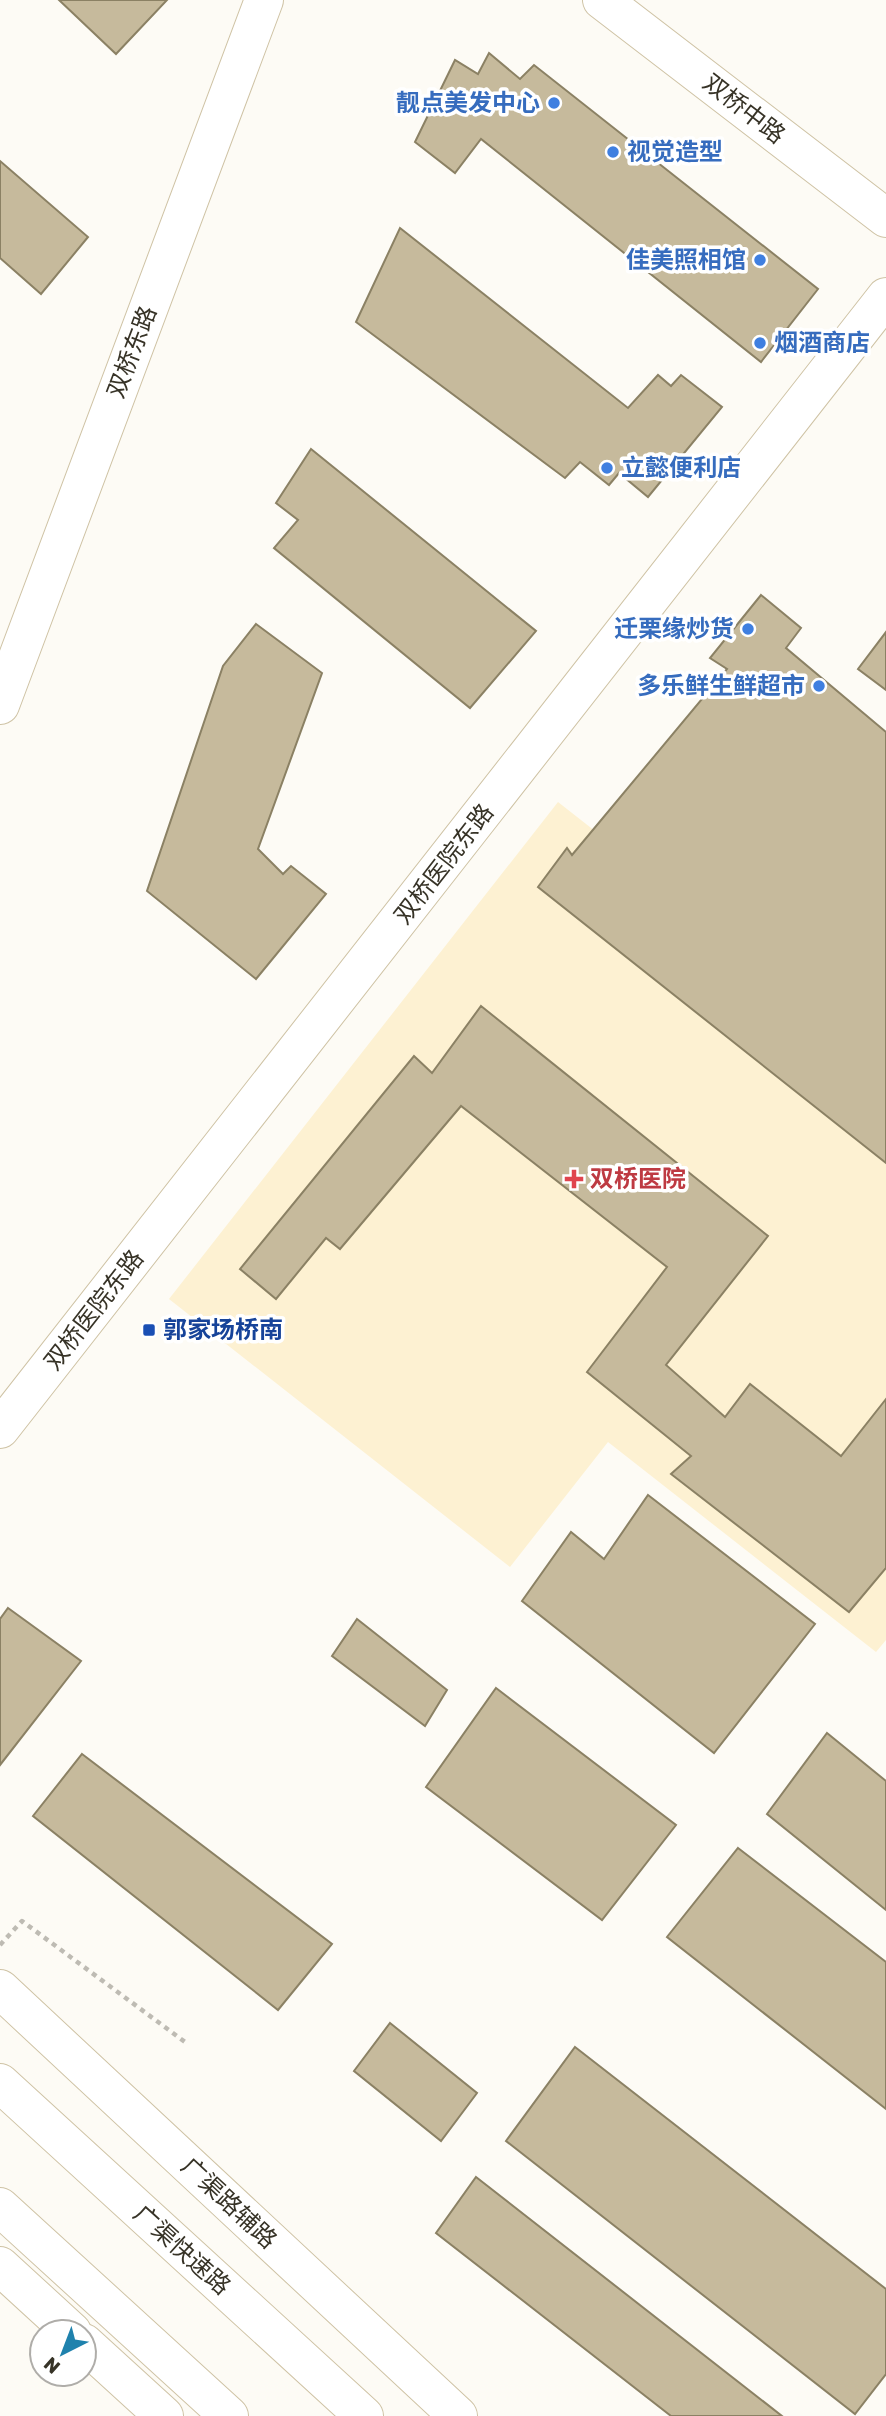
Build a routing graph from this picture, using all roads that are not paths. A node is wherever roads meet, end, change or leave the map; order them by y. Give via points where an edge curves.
1 (264, 0) edge
2 (602, 0) edge
3 (886, 218) edge
4 (886, 297) edge
5 (8, 657) edge
6 (0, 705) edge
7 (0, 1429) edge
8 (0, 1989) edge
9 (0, 2083) edge
10 (0, 2207) edge
11 (0, 2266) edge
12 (57, 2318) edge
13 (98, 2356) edge
14 (164, 2416) edge
15 (229, 2416) edge
16 (364, 2416) edge
17 (458, 2416) edge

1 - 5 main road, 双桥东路
2 - 3 main road, 双桥中路
4 - 7 main road, 双桥医院东路
5 - 6 main road, 双桥东路
8 - 17 main road, 广渠路辅路
9 - 16 main road, 广渠快速路
10 - 15 main road
11 - 12 main road
13 - 14 main road

